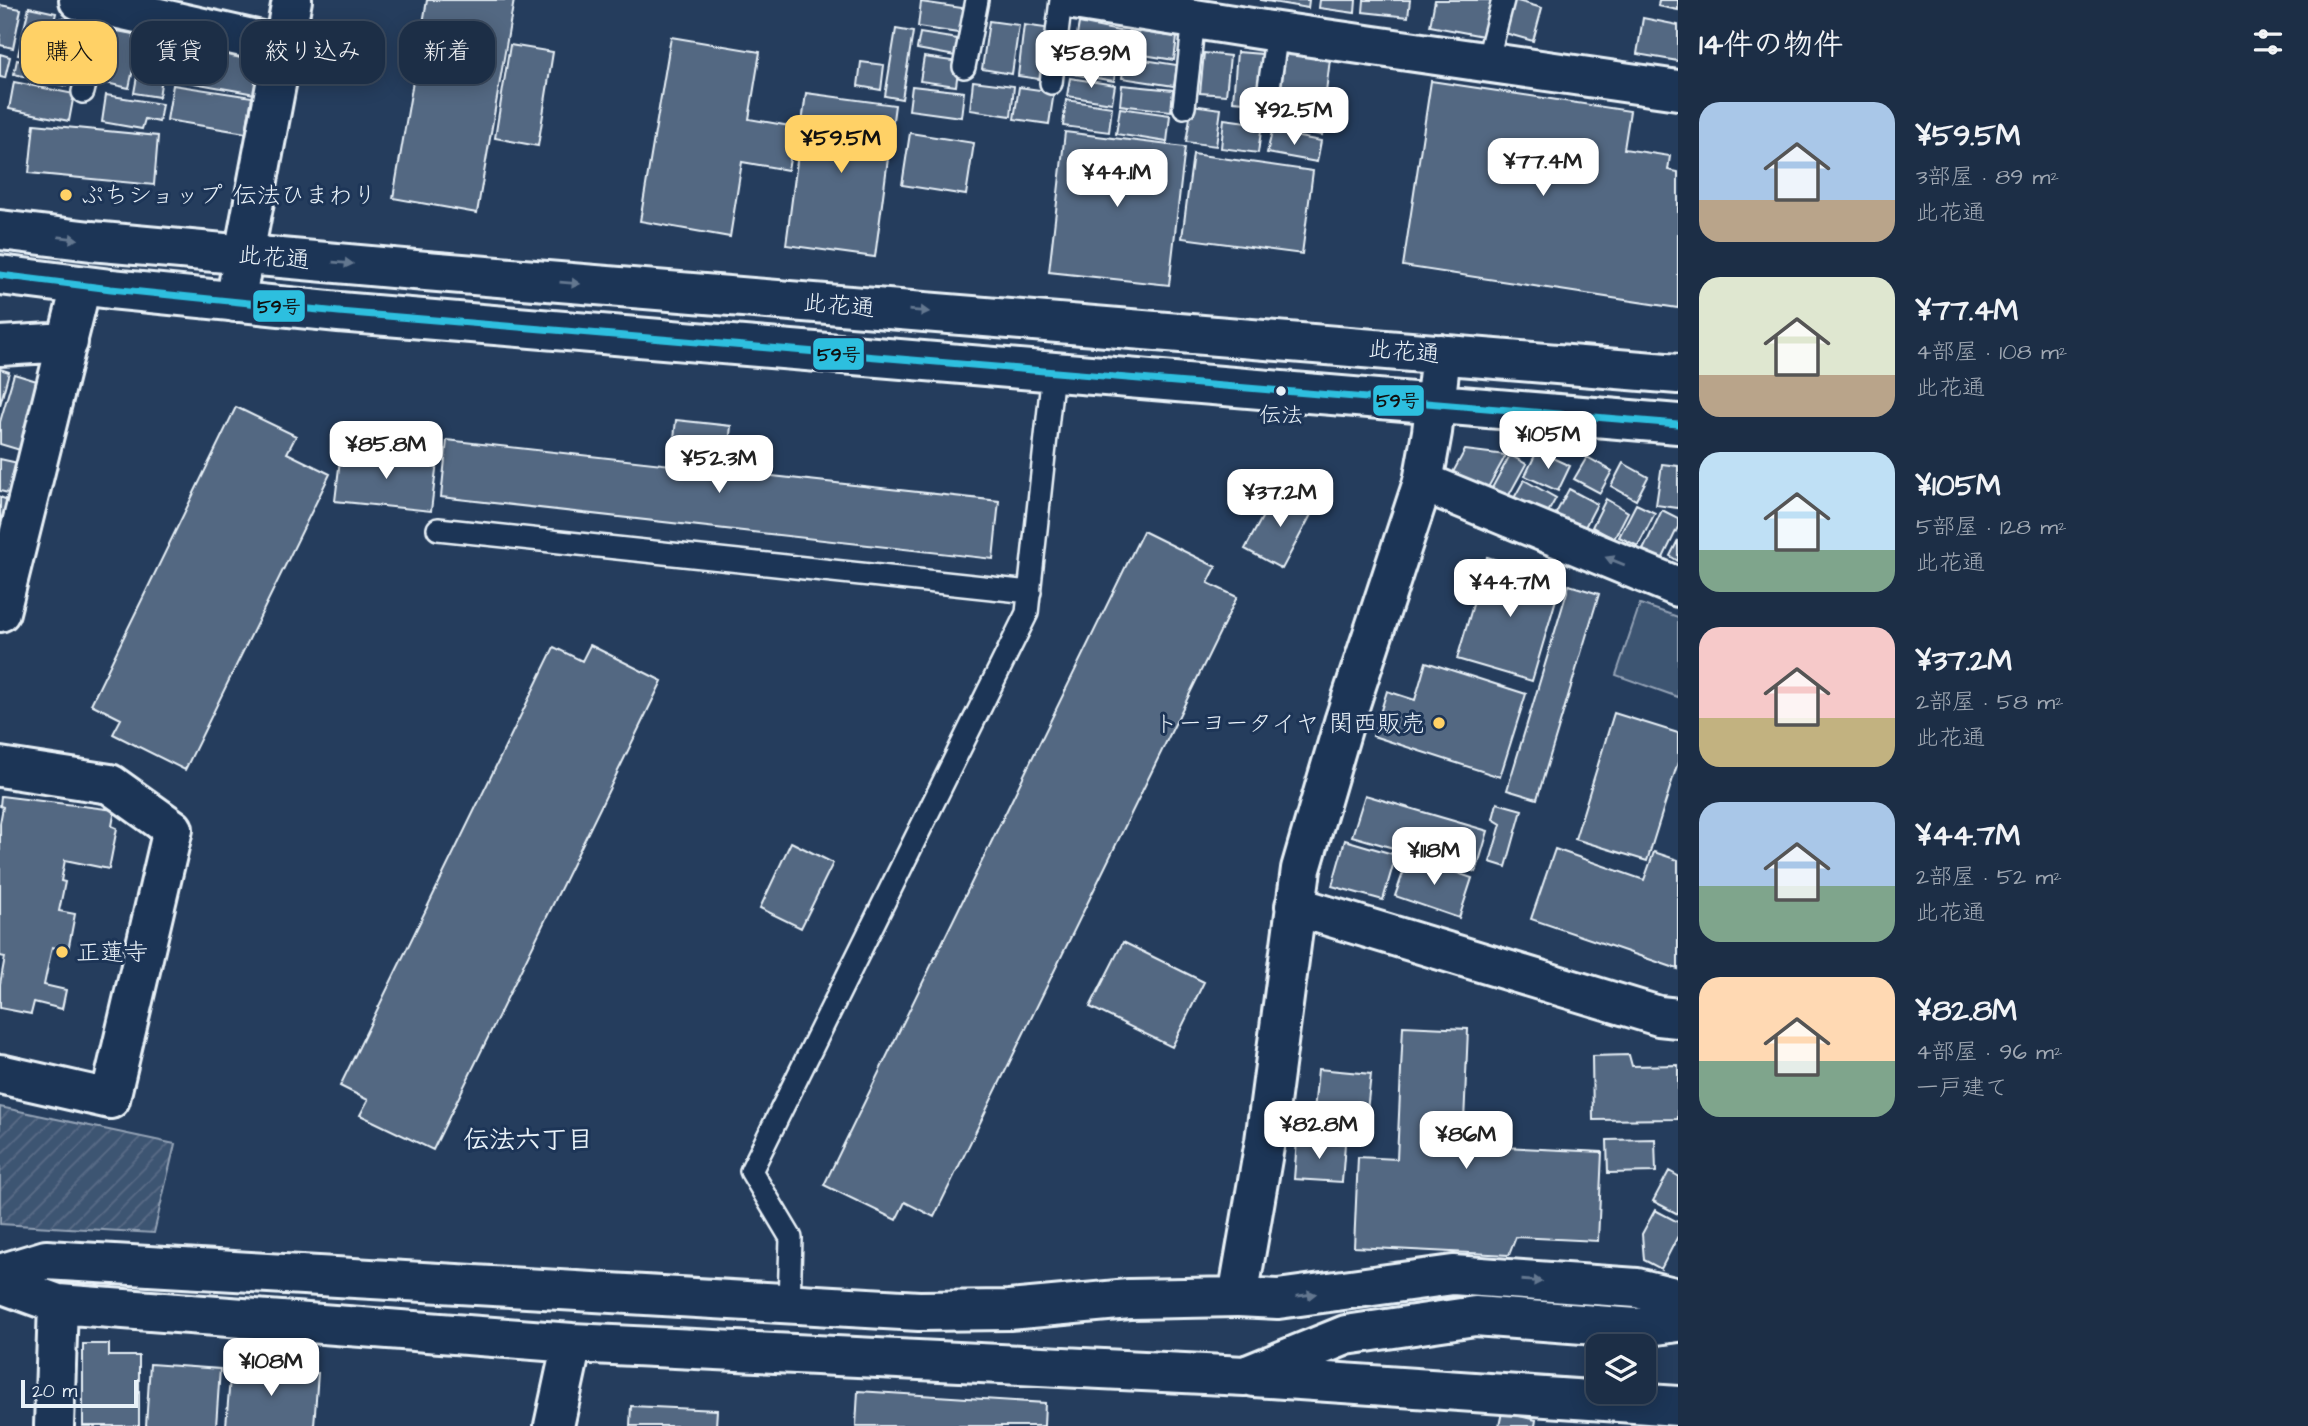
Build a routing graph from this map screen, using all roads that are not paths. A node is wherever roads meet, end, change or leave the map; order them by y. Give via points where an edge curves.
1 (292, 0) edge
2 (977, 0) edge
3 (1061, 0) edge
4 (1074, 0) edge
5 (1503, 0) edge
6 (91, 3) edge
7 (1240, 13) edge
8 (1194, 19) junction
9 (288, 21) edge
10 (1277, 32) junction
11 (241, 37) edge
12 (1487, 62) junction
13 (964, 67) dead end
14 (1051, 83) dead end
15 (276, 84) edge
16 (1678, 90) edge
17 (83, 92) dead end
18 (1184, 107) dead end
19 (1265, 115) dead end
20 (0, 230) edge
21 (243, 254) junction
22 (0, 275) edge
23 (81, 286) junction
24 (235, 302) junction
25 (68, 342) junction
26 (0, 346) edge
27 (1441, 354) junction
28 (1053, 372) junction
29 (1678, 374) edge
30 (1436, 404) junction
31 (1678, 424) edge
32 (1423, 482) junction
33 (438, 529) dead end
34 (1678, 587) edge
35 (1030, 592) junction
36 (0, 612) edge
37 (0, 767) edge
38 (1295, 906) junction
39 (1678, 1018) edge
40 (0, 1073) edge
41 (0, 1274) edge
42 (0, 1283) edge
43 (1238, 1297) junction
44 (1678, 1298) edge
45 (789, 1303) junction
46 (58, 1304) junction
47 (1678, 1322) edge
48 (572, 1343) junction
49 (1245, 1376) junction
50 (1678, 1406) edge
51 (54, 1426) edge
52 (554, 1426) edge

1 - 9 street
2 - 13 lane
3 - 14 lane
4 - 8 street
5 - 12 lane
6 - 11 street
6 - 17 lane
7 - 8 street
7 - 10 street
8 - 18 lane
10 - 12 street
10 - 19 lane
12 - 16 street
15 - 21 street
20 -> 21 street, 此花通
21 - 24 street
21 -> 27 street, 此花通
22 - 23 street, 此花通
23 - 24 street, 此花通
23 - 25 street
24 - 28 street, 此花通
25 - 26 street
25 - 36 street
27 - 29 street, 此花通
27 - 30 street
28 - 30 street, 此花通
28 - 35 lane
30 - 31 street, 此花通
30 - 32 street
34 -> 32 street
32 - 38 street via 1343,722 1301,869
33 - 35 lane
35 - 45 lane via 1027,613 751,1171 791,1238
37 - 40 street via 110,784 173,829 110,1099
38 - 39 street
38 - 43 street via 1265,1141
41 - 45 street via 46,1260
42 - 46 street
43 -> 44 street via 1278,1299 1453,1275 1637,1288
43 - 45 street via 1009,1310 919,1311
46 - 48 street
46 - 51 street
47 - 49 street via 1636,1328 1475,1316 1346,1335
48 - 49 street
48 - 52 street
49 - 50 street

